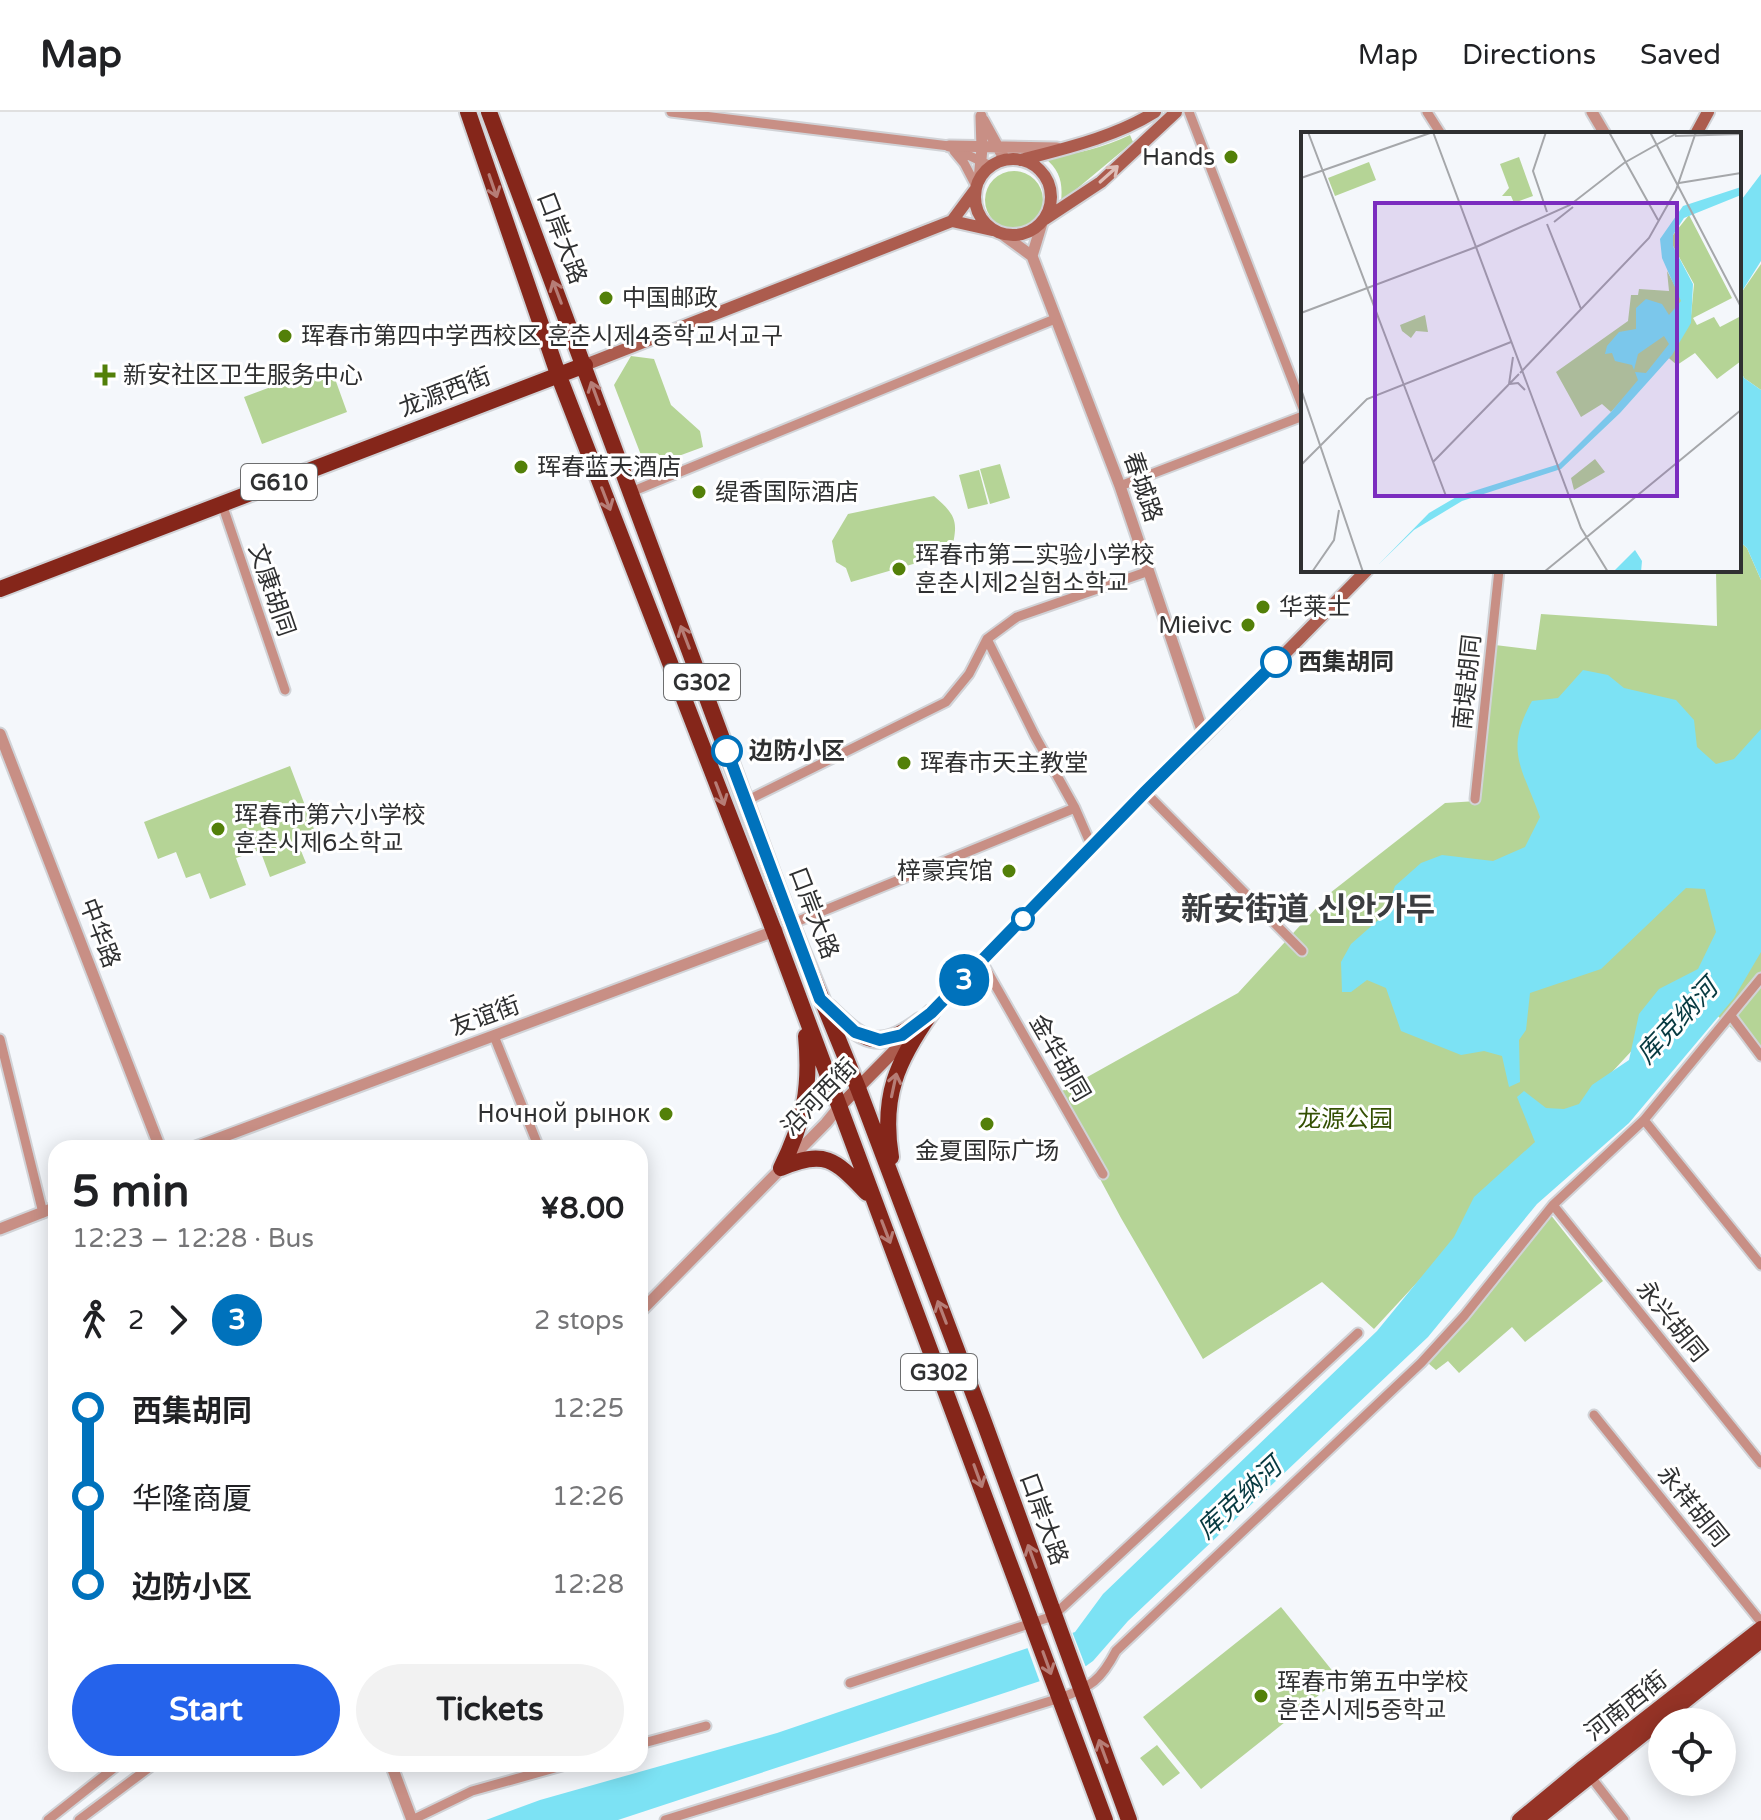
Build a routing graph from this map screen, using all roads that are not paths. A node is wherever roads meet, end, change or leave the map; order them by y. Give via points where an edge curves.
1 (468, 112) edge
2 (489, 112) edge
3 (671, 112) edge
4 (1155, 112) edge
5 (1176, 112) edge
6 (1189, 112) edge
7 (1427, 112) edge
8 (1592, 112) edge
9 (1708, 112) edge
10 (980, 114) edge
11 (1440, 132) edge
12 (1604, 132) edge
13 (1697, 132) edge
14 (949, 146) junction
15 (982, 148) junction
16 (1065, 148) junction
17 (1002, 154) junction
18 (1021, 160) junction
19 (986, 164) junction
20 (977, 185) junction
21 (952, 221) junction
22 (1044, 221) junction
23 (997, 232) junction
24 (1032, 256) junction
25 (1055, 319) junction
26 (585, 365) junction
27 (558, 374) junction
28 (1301, 403) edge
29 (1301, 417) edge
30 (1120, 486) junction
31 (631, 492) junction
32 (222, 504) junction
33 (1149, 571) junction
34 (1364, 572) edge
35 (1499, 572) edge
36 (0, 589) edge
37 (987, 639) junction
38 (285, 690) dead end
39 (0, 734) edge
40 (1204, 736) junction
41 (1145, 792) junction
42 (1475, 799) dead end
43 (746, 801) junction
44 (1075, 808) junction
45 (1092, 847) junction
46 (791, 924) junction
47 (774, 931) junction
48 (1302, 951) dead end
49 (982, 962) junction
50 (1761, 978) edge
51 (820, 999) junction
52 (803, 1010) junction
53 (931, 1013) junction
54 (1731, 1016) junction
55 (494, 1036) junction
56 (0, 1039) edge
57 (1761, 1056) edge
58 (858, 1088) junction
59 (839, 1107) junction
60 (1644, 1120) junction
61 (157, 1140) edge
62 (214, 1140) edge
63 (536, 1140) edge
64 (781, 1168) junction
65 (1103, 1174) dead end
66 (896, 1189) junction
67 (874, 1200) junction
68 (1553, 1205) junction
69 (48, 1211) edge
70 (43, 1213) junction
71 (0, 1229) edge
72 (1761, 1265) edge
73 (648, 1304) edge
74 (1358, 1333) dead end
75 (1594, 1415) dead end
76 (1761, 1463) edge
77 (1056, 1623) junction
78 (1761, 1625) edge
79 (1035, 1630) junction
80 (1761, 1641) edge
81 (850, 1683) dead end
82 (1080, 1686) junction
83 (1058, 1694) junction
84 (706, 1726) dead end
85 (648, 1742) edge
86 (1586, 1771) junction
87 (109, 1772) edge
88 (143, 1772) edge
89 (394, 1772) edge
90 (540, 1772) edge
91 (48, 1820) edge
92 (79, 1820) edge
93 (412, 1820) edge
94 (665, 1820) edge
95 (1105, 1820) edge
96 (1129, 1820) edge
97 (1519, 1820) edge
98 (1536, 1820) edge
99 (1624, 1820) edge

1 -> 27 highway, 口岸大路 / G302
26 -> 2 highway, 口岸大路 / G302
3 - 14 street
4 - 16 main road
22 -> 5 main road via 1101,182
6 - 28 street
7 - 11 street
8 - 12 street
9 - 13 main road
10 - 15 street
10 - 17 street
14 - 15 street
14 - 19 street
14 - 20 street
15 - 17 street
15 - 19 street
16 - 17 street
16 - 18 main road
17 - 18 main road
17 - 19 main road
18 - 22 main road via 1033,164 1049,183 1051,207
19 - 20 main road
20 - 21 main road
20 - 23 main road via 978,212
21 - 23 main road
21 - 26 main road, 龙源西街
22 - 23 main road via 1023,234
22 - 24 street
23 - 24 street
24 - 25 street, 春城路
25 - 30 street, 春城路
25 - 31 street
26 - 27 highway, 龙源西街 / G610
31 -> 26 highway, 口岸大路 / G302
27 - 32 highway, 龙源西街 / G610
27 -> 47 highway, 口岸大路 / G302
29 - 30 street
30 - 33 street, 春城路
43 -> 31 highway, 口岸大路 / G302
32 - 36 highway, 龙源西街 / G610
32 - 38 street, 文康胡同
33 - 37 street via 1017,617
33 - 40 street, 春城路
34 - 40 main road, 沿河西街
35 - 42 street, 南堤胡同
37 - 43 street via 969,674 946,702
37 - 44 street
39 - 61 street, 中华路
40 - 41 main road, 沿河西街
41 - 45 main road, 沿河西街
41 - 48 street
43 - 46 highway, 口岸大路 / G302
44 - 45 street
44 - 46 street
45 - 49 main road, 沿河西街
46 - 47 street, 友谊街
46 - 51 highway, 口岸大路 / G302
47 - 52 highway, 口岸大路 / G302
47 - 55 street, 友谊街
49 - 53 main road, 沿河西街
49 - 65 street, 金华胡同
50 - 54 street
51 - 53 highway via 855,1032 880,1040 902,1035
51 - 58 highway, 口岸大路 / G302
52 - 59 highway, 口岸大路 / G302
52 - 64 highway via 808,1082 801,1121
53 - 58 main road, 沿河西街
66 -> 53 highway via 888,1138 890,1102 907,1047
54 - 57 street
54 - 60 street
55 - 62 street, 友谊街
55 - 63 street
56 - 70 street
58 - 59 main road, 沿河西街
58 - 66 highway, 口岸大路 / G302
59 - 64 street, 沿河西街
59 - 67 highway, 口岸大路 / G302
60 - 68 street
60 - 72 street
64 - 67 highway via 812,1157 833,1161
64 - 73 street, 沿河西街
77 -> 66 highway, 口岸大路 / G302
67 -> 79 highway, 口岸大路 / G302
68 - 76 street, 永兴胡同
68 - 82 street via 1421,1363 1116,1651 1099,1680
69 - 70 street
70 - 71 street
74 - 77 street
75 - 78 street, 永祥胡同
77 - 79 street
77 - 82 highway, 口岸大路 / G302
78 - 86 main road, 河南西街
79 - 81 street
79 -> 83 highway, 口岸大路 / G302
80 - 86 main road, 河南西街
82 - 83 street
96 -> 82 highway, 口岸大路 / G302
83 - 94 street
83 - 95 highway, 口岸大路 / G302
84 - 85 street
86 - 97 main road, 河南西街
86 - 98 main road, 河南西街
86 - 99 street
87 - 91 street
88 - 92 street
89 - 93 street
90 - 93 street via 472,1791

